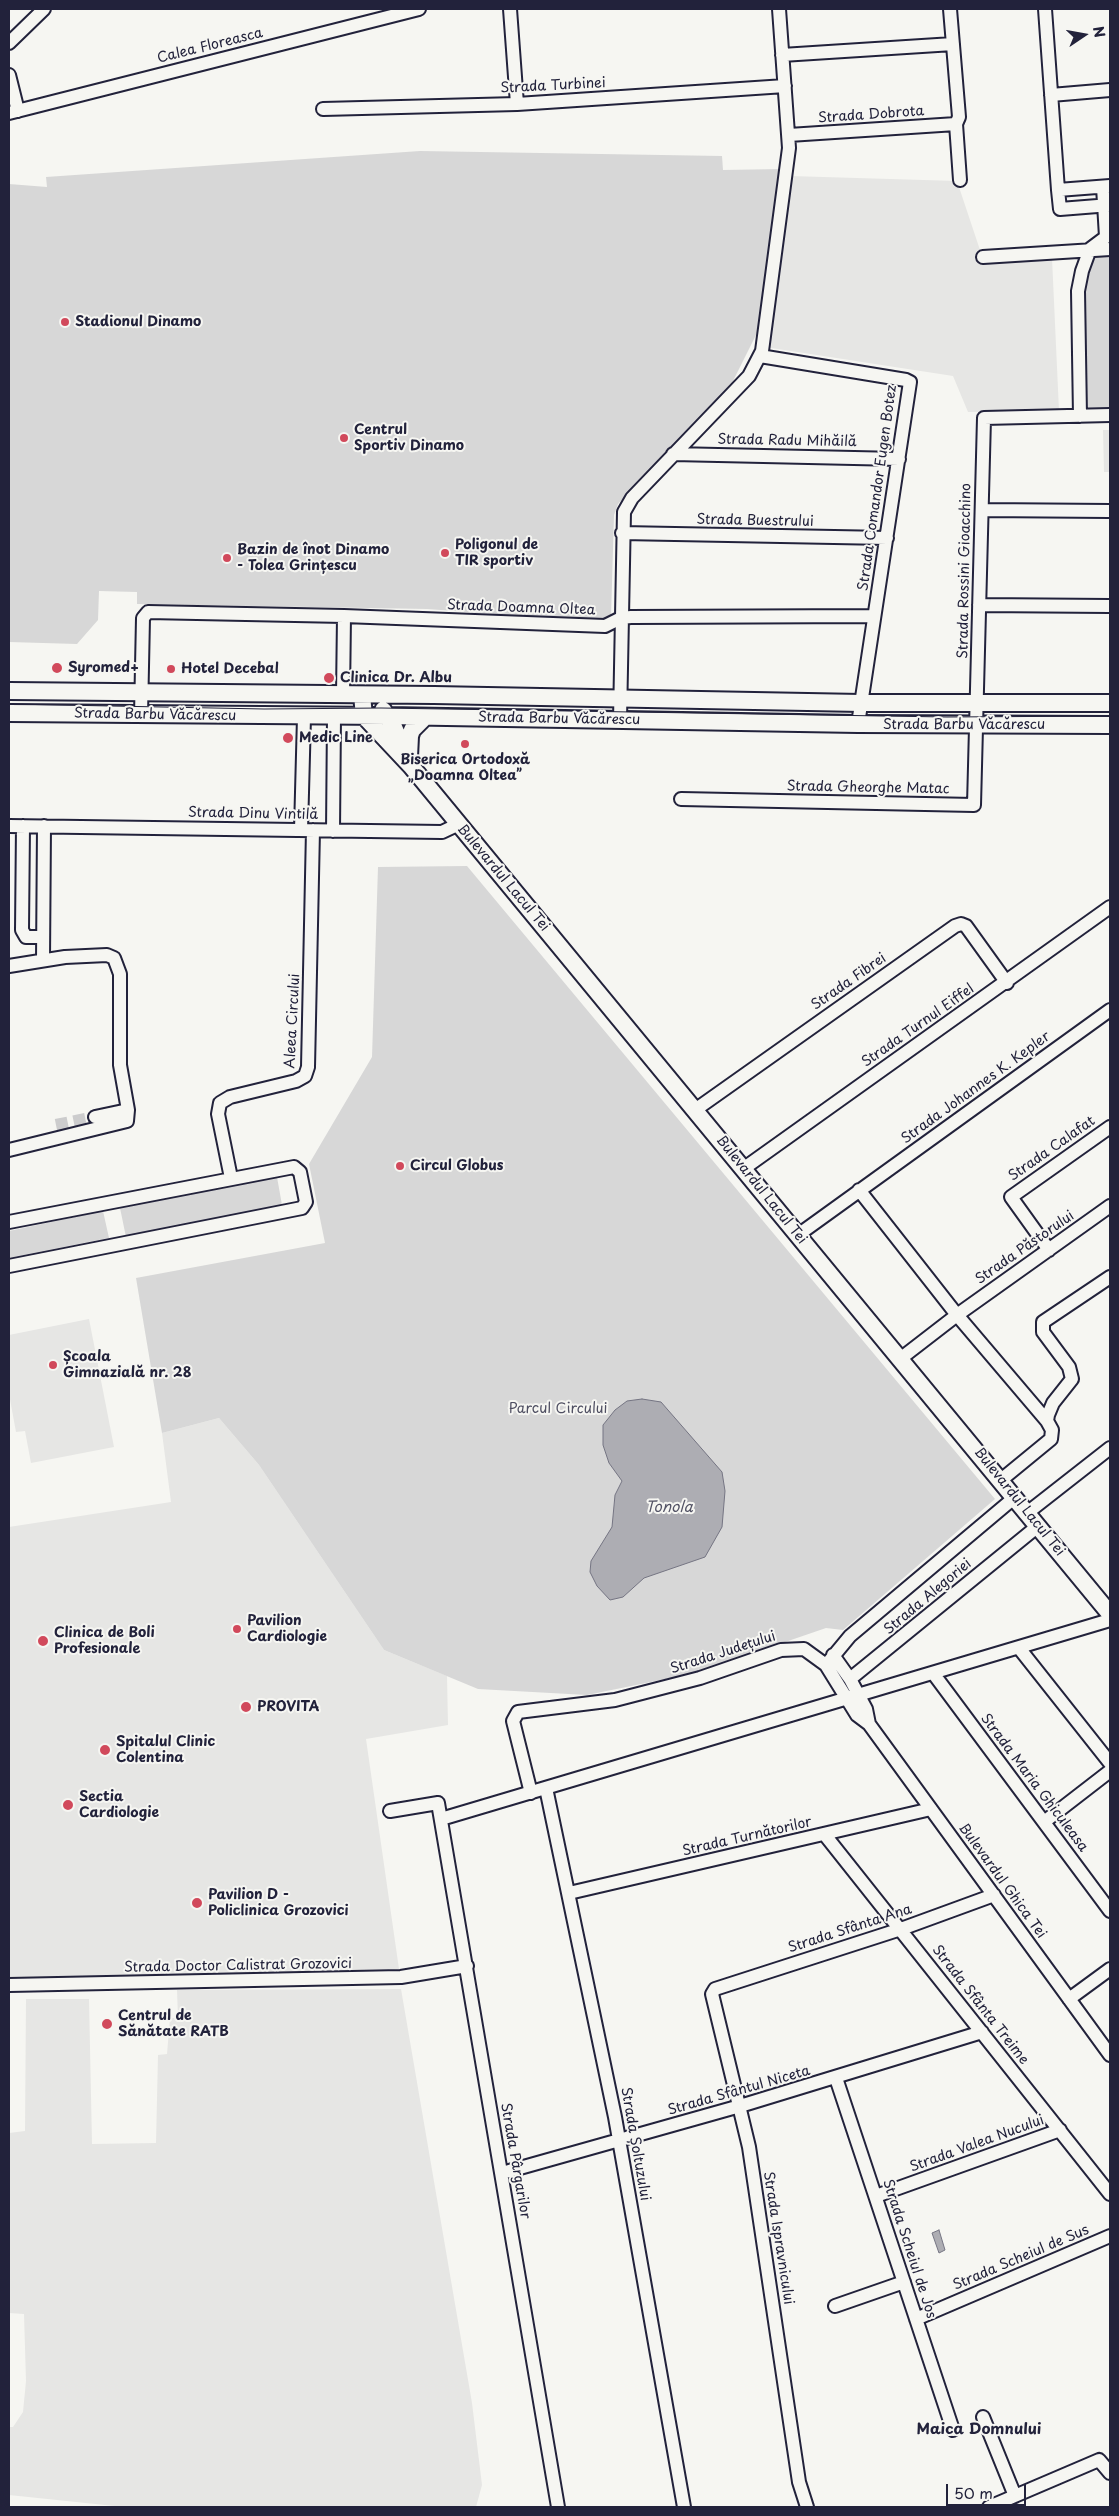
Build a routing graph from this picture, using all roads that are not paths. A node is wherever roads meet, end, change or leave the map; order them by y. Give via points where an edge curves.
1 (44, 9) edge
2 (419, 9) edge
3 (510, 9) edge
4 (779, 9) edge
5 (950, 9) edge
6 (1045, 9) edge
7 (9, 43) edge
8 (953, 44) junction
9 (782, 55) junction
10 (9, 75) edge
11 (785, 86) junction
12 (1110, 90) edge
13 (1051, 95) junction
14 (517, 104) junction
15 (323, 109) dead end
16 (13, 112) edge
17 (956, 124) junction
18 (789, 135) junction
19 (960, 180) dead end
20 (1107, 186) edge
21 (1058, 190) junction
22 (1108, 206) edge
23 (1110, 248) edge
24 (1090, 250) junction
25 (983, 257) dead end
26 (760, 356) junction
27 (1110, 415) edge
28 (1080, 416) junction
29 (673, 454) junction
30 (899, 459) junction
31 (982, 510) junction
32 (1110, 511) edge
33 (622, 533) junction
34 (887, 538) junction
35 (980, 605) junction
36 (1110, 606) edge
37 (344, 616) junction
38 (874, 616) junction
39 (621, 618) junction
40 (9, 691) edge
41 (142, 693) junction
42 (343, 695) junction
43 (362, 695) junction
44 (620, 698) junction
45 (861, 703) junction
46 (977, 703) junction
47 (1110, 703) edge
48 (9, 713) edge
49 (141, 715) junction
50 (364, 716) junction
51 (388, 716) junction
52 (304, 717) junction
53 (334, 717) junction
54 (425, 717) junction
55 (620, 720) junction
56 (858, 724) junction
57 (976, 724) junction
58 (1110, 725) edge
59 (411, 766) junction
60 (681, 799) dead end
61 (458, 824) junction
62 (9, 826) edge
63 (23, 826) junction
64 (44, 826) junction
65 (307, 830) junction
66 (333, 831) junction
67 (1110, 907) edge
68 (43, 937) junction
69 (43, 960) junction
70 (9, 966) edge
71 (1006, 983) junction
72 (1110, 1010) edge
73 (128, 1110) junction
74 (695, 1110) junction
75 (95, 1116) tunnel mouth
76 (1110, 1127) edge
77 (9, 1150) edge
78 (743, 1169) junction
79 (231, 1178) junction
80 (859, 1190) junction
81 (1110, 1206) edge
82 (9, 1222) edge
83 (798, 1235) junction
84 (1049, 1250) junction
85 (9, 1266) edge
86 (1110, 1277) edge
87 (957, 1314) junction
88 (900, 1359) junction
89 (1047, 1421) junction
90 (1110, 1448) edge
91 (1000, 1480) junction
92 (1014, 1498) junction
93 (1027, 1513) junction
94 (1038, 1526) junction
95 (1110, 1614) edge
96 (1110, 1620) edge
97 (1019, 1648) junction
98 (829, 1660) junction
99 (933, 1673) junction
100 (850, 1679) junction
101 (853, 1697) junction
102 (1110, 1763) edge
103 (1110, 1771) edge
104 (546, 1788) junction
105 (531, 1793) junction
106 (931, 1809) junction
107 (390, 1811) dead end
108 (441, 1819) junction
109 (1044, 1822) junction
110 (825, 1835) junction
111 (569, 1893) junction
112 (994, 1895) junction
113 (1110, 1911) edge
114 (901, 1929) junction
115 (467, 1966) junction
116 (1110, 1969) edge
117 (9, 1984) edge
118 (715, 1989) joint
119 (1069, 1999) junction
120 (982, 2032) junction
121 (1110, 2055) edge
122 (836, 2078) junction
123 (740, 2106) junction
124 (1060, 2130) junction
125 (620, 2141) junction
126 (502, 2173) junction
127 (1110, 2194) edge
128 (876, 2196) junction
129 (1110, 2236) edge
130 (904, 2282) junction
131 (835, 2306) dead end
132 (916, 2319) junction
133 (983, 2418) dead end
134 (953, 2430) dead end
135 (1110, 2474) edge
136 (1015, 2496) junction
137 (558, 2507) edge
138 (684, 2507) edge
139 (807, 2507) edge
140 (989, 2507) edge

1 - 7 street
2 - 16 street, Calea Floreasca
3 - 14 street
4 - 9 street
5 - 8 street
6 - 13 street
8 - 9 street
8 - 17 street via 959,117
9 - 11 street
10 - 16 street
11 - 14 street, Strada Turbinei
11 - 18 street
12 - 13 street
13 - 21 street
14 - 15 street, Strada Turbinei
17 - 18 street, Strada Dobrota
17 - 19 street
18 - 26 street
20 - 21 street
20 - 22 street
21 - 22 street via 1060,209
22 - 24 street via 1106,237
23 - 24 street
24 - 25 street
24 - 28 street via 1082,271 1077,311
26 - 29 street via 749,376
26 - 30 street, Strada Comandor Eugen Botez via 910,382
27 - 28 street
28 - 31 street, Strada Rossini Gioacchino via 984,418
29 - 30 street, Strada Radu Mihăilă
29 - 33 street via 627,504
30 - 34 street, Strada Comandor Eugen Botez
31 - 32 street
31 - 35 street, Strada Rossini Gioacchino
33 - 34 street, Strada Buestrului
33 - 39 street
34 - 38 street, Strada Comandor Eugen Botez
35 - 36 street
35 - 46 street, Strada Rossini Gioacchino
37 - 39 street, Strada Doamna Oltea via 605,626
37 - 41 street, Strada Doamna Oltea via 148,612 143,618
37 - 42 street
38 - 39 street, Strada Doamna Oltea
38 - 45 street, Strada Comandor Eugen Botez
39 - 44 street
40 - 41 main road, Strada Barbu Văcărescu
41 - 42 main road, Strada Barbu Văcărescu
41 - 49 street
42 - 43 main road, Strada Barbu Văcărescu
43 - 44 main road, Strada Barbu Văcărescu
43 - 50 main road
43 - 51 main road, Bulevardul Lacul Tei
44 - 45 main road, Strada Barbu Văcărescu
44 - 55 street
45 - 46 main road, Strada Barbu Văcărescu
45 - 56 street, Strada Comandor Eugen Botez
46 - 47 main road, Strada Barbu Văcărescu
46 - 57 street, Strada Rossini Gioacchino
48 - 49 main road, Strada Barbu Văcărescu
49 - 52 main road, Strada Barbu Văcărescu
50 - 51 main road, Strada Barbu Văcărescu
50 - 53 main road, Strada Barbu Văcărescu
50 - 59 main road, Bulevardul Lacul Tei
51 - 54 main road, Strada Barbu Văcărescu
51 - 59 main road, Bulevardul Lacul Tei
52 - 53 main road, Strada Barbu Văcărescu
52 - 65 street
53 - 66 street
54 - 55 main road, Strada Barbu Văcărescu
54 - 59 main road via 410,736 408,752
55 - 56 main road, Strada Barbu Văcărescu
56 - 57 main road, Strada Barbu Văcărescu
57 - 58 main road, Strada Barbu Văcărescu
57 - 60 street, Strada Gheorghe Matac via 974,805
59 - 61 main road, Bulevardul Lacul Tei
61 - 66 street, Strada Dinu Vintilă via 442,832
61 - 74 main road, Bulevardul Lacul Tei
62 - 63 street, Strada Dinu Vintilă
63 - 64 street, Strada Dinu Vintilă
63 - 68 street via 22,930 26,936
64 - 65 street, Strada Dinu Vintilă
64 - 68 street
65 - 66 street, Strada Dinu Vintilă
65 - 79 street, Aleea Circului via 308,1067 305,1076 296,1081 230,1097 220,1103 218,1114
67 - 71 street, Strada Turnul Eiffel
68 - 69 street
69 - 70 street
69 - 73 street via 107,955 118,964 120,1066
71 - 74 street, Strada Fibrei via 966,926 955,926
71 - 78 street, Strada Turnul Eiffel
72 - 80 street, Strada Johannes K. Kepler
73 - 75 street
73 - 77 street via 128,1121
74 - 78 main road, Bulevardul Lacul Tei
76 - 84 street, Strada Calafat via 1010,1196
78 - 83 main road, Bulevardul Lacul Tei
79 - 82 street
79 - 85 street via 298,1168 305,1206
80 - 83 street, Strada Johannes K. Kepler
80 - 87 street
81 - 84 street, Strada Păstorului
83 - 88 main road, Bulevardul Lacul Tei
84 - 87 street, Strada Păstorului
86 - 89 street via 1043,1322 1043,1332 1072,1373 1072,1379 1053,1403
87 - 88 street, Strada Păstorului
87 - 89 street
88 - 91 main road, Bulevardul Lacul Tei
89 - 91 street via 1052,1430 1051,1439
90 - 93 street
91 - 92 main road, Bulevardul Lacul Tei
92 - 93 main road, Bulevardul Lacul Tei
92 - 98 street via 850,1636
93 - 94 main road, Bulevardul Lacul Tei
94 - 95 main road, Bulevardul Lacul Tei
94 - 100 street, Strada Alegoriei
96 - 97 street
97 - 99 street
97 - 102 street
98 - 100 street
98 - 101 street
98 - 105 street, Strada Județului via 804,1649 790,1648 700,1678 616,1700 518,1712 513,1721
99 - 101 street
99 - 109 street, Strada Maria Ghiculeasa
100 - 101 street
101 - 104 street
101 - 106 street, Bulevardul Ghica Tei via 857,1715 869,1724
103 - 109 street
104 - 105 street
104 - 111 street, Strada Șoltuzului
105 - 108 street
106 - 110 street, Strada Turnătorilor
106 - 112 street, Bulevardul Ghica Tei
107 - 108 street via 438,1803
108 - 115 street, Strada Pârgarilor
109 - 113 street, Strada Maria Ghiculeasa
110 - 111 street, Strada Turnătorilor
110 - 114 street, Strada Sfânta Treime
111 - 125 street, Strada Șoltuzului
112 - 114 street, Strada Sfânta Ana
112 - 119 street, Bulevardul Ghica Tei
114 - 118 street, Strada Sfânta Ana
114 - 120 street, Strada Sfânta Treime
115 - 117 street, Strada Doctor Calistrat Grozovici via 401,1977
115 - 126 street, Strada Pârgarilor
116 - 119 street
118 - 123 street, Strada Ispravnicului via 713,1999
119 - 121 street, Bulevardul Ghica Tei
120 - 122 street, Strada Sfântul Niceta
120 - 124 street, Strada Sfânta Treime
122 - 123 street, Strada Sfântul Niceta
122 - 128 street, Strada Scheiul de Jos
123 - 125 street, Strada Sfântul Niceta
123 - 139 street, Strada Ispravnicului via 756,2185 802,2494
124 - 127 street, Strada Sfânta Treime
124 - 128 street, Strada Valea Nucului
125 - 126 street, Strada Sfântul Niceta
125 - 138 street, Strada Șoltuzului
126 - 137 street, Strada Pârgarilor
128 - 130 street, Strada Scheiul de Jos
129 - 132 street, Strada Scheiul de Sus
130 - 131 street
130 - 132 street, Strada Scheiul de Jos
132 - 134 street, Strada Scheiul de Jos
133 - 136 street
135 - 136 street via 1099,2460
136 - 140 street

